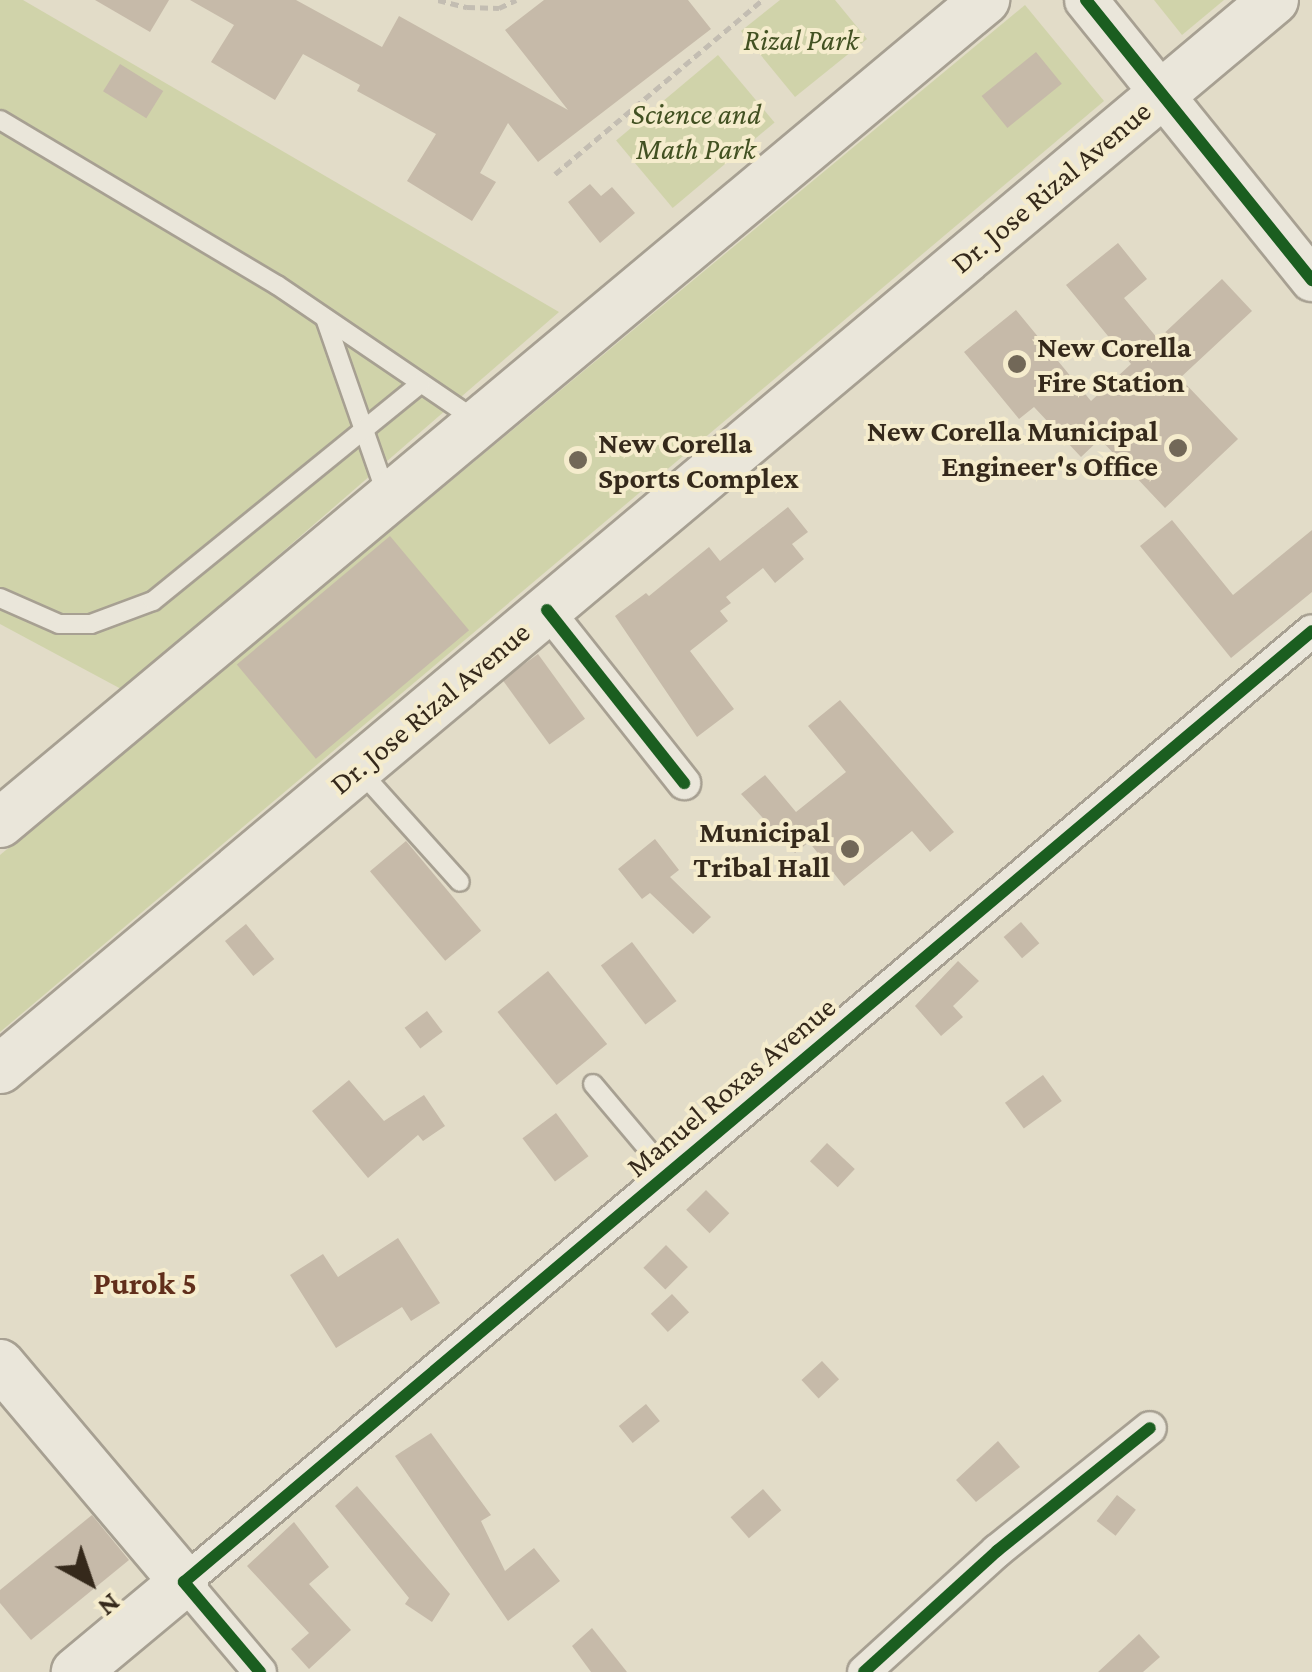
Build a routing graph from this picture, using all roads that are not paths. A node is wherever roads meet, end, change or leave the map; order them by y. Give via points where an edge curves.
1 (985, 0) edge
2 (1086, 0) edge
3 (1274, 0) edge
4 (1163, 94) junction
5 (0, 120) edge
6 (1312, 280) edge
7 (324, 317) junction
8 (421, 383) junction
9 (480, 422) junction
10 (364, 430) junction
11 (388, 500) junction
12 (0, 598) edge
13 (547, 610) junction
14 (1312, 630) edge
15 (358, 768) junction
16 (684, 782) dead end
17 (0, 824) edge
18 (460, 882) dead end
19 (0, 1068) edge
20 (592, 1084) dead end
21 (668, 1173) junction
22 (0, 1364) edge
23 (1150, 1428) dead end
24 (184, 1582) junction
25 (76, 1672) edge
26 (260, 1672) edge
27 (864, 1672) edge

1 - 9 main road
2 - 4 street
3 - 4 main road, Dr. Jose Rizal Avenue
4 - 6 street
4 - 13 main road, Dr. Jose Rizal Avenue
5 - 7 lane
7 - 8 lane
7 - 10 lane
8 - 9 lane
8 - 10 lane
9 - 11 main road
10 - 11 lane
10 - 12 lane via 153,601 124,615 59,624
11 - 17 main road
13 - 15 main road, Dr. Jose Rizal Avenue
13 - 16 street
14 - 21 street, Manuel Roxas Avenue
15 - 18 lane
15 - 19 main road, Dr. Jose Rizal Avenue
20 - 21 lane
21 - 24 street, Manuel Roxas Avenue
22 - 24 main road
23 - 27 street via 997,1551
24 - 25 main road, Manuel Roxas Avenue
24 - 26 street

